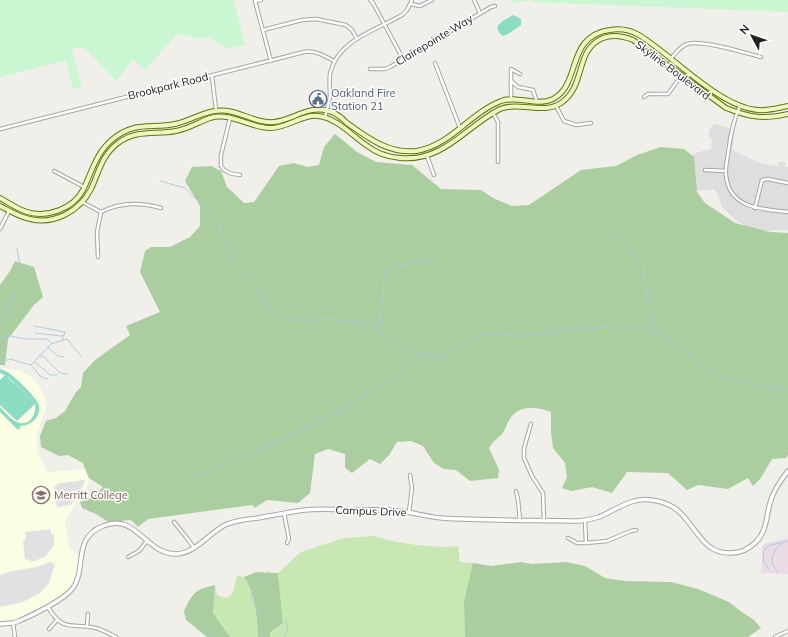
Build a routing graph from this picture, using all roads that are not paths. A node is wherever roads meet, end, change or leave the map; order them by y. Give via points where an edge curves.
1 (261, 0) edge
2 (370, 0) edge
3 (412, 0) edge
4 (432, 0) edge
5 (474, 0) edge
6 (411, 4) junction
7 (495, 6) dead end
8 (480, 13) junction
9 (385, 24) junction
10 (263, 30) junction
11 (611, 30) junction
12 (612, 36) junction
13 (357, 39) junction
14 (761, 57) dead end
15 (671, 58) junction
16 (402, 59) junction
17 (271, 61) junction
18 (334, 61) junction
19 (435, 63) dead end
20 (370, 69) dead end
21 (520, 74) dead end
22 (682, 75) junction
23 (212, 76) junction
24 (510, 80) junction
25 (644, 96) dead end
26 (511, 99) junction
27 (537, 102) junction
28 (556, 106) junction
29 (740, 106) junction
30 (788, 106) edge
31 (216, 110) junction
32 (327, 110) junction
33 (493, 113) junction
34 (737, 113) junction
35 (788, 114) edge
36 (325, 117) junction
37 (230, 118) junction
38 (592, 123) dead end
39 (460, 128) junction
40 (0, 129) edge
41 (427, 156) junction
42 (498, 162) dead end
43 (705, 170) dead end
44 (54, 171) dead end
45 (726, 171) junction
46 (240, 175) dead end
47 (434, 175) dead end
48 (788, 183) edge
49 (84, 187) junction
50 (0, 198) edge
51 (82, 202) junction
52 (0, 206) edge
53 (161, 208) dead end
54 (756, 208) junction
55 (9, 211) junction
56 (101, 212) junction
57 (788, 212) edge
58 (0, 229) edge
59 (98, 257) dead end
60 (531, 424) dead end
61 (788, 472) edge
62 (410, 475) dead end
63 (516, 491) dead end
64 (409, 512) junction
65 (284, 513) junction
66 (520, 520) junction
67 (544, 520) junction
68 (585, 520) junction
69 (174, 522) dead end
70 (636, 530) dead end
71 (568, 538) dead end
72 (147, 541) junction
73 (287, 543) dead end
74 (586, 543) junction
75 (194, 548) junction
76 (128, 557) dead end
77 (47, 606) junction
78 (88, 614) dead end
79 (57, 620) junction
80 (13, 623) junction
81 (0, 624) edge
82 (87, 626) junction
83 (49, 630) dead end
84 (788, 631) edge
85 (15, 637) edge
86 (116, 637) edge
87 (775, 637) edge

1 - 10 street via 255,2
2 - 9 street
3 - 6 street
4 - 6 street via 420,6
5 - 8 street
6 - 9 street via 402,15
7 - 8 street, Clairepointe Way
8 - 16 street, Clairepointe Way
9 - 13 street
9 - 16 street
10 - 13 street via 316,19 346,25
10 - 17 street
11 - 12 main road
11 - 15 main road, Skyline Boulevard via 624,29 638,34
11 - 27 main road, Skyline Boulevard via 596,34 581,48 567,86 561,93 547,101
12 - 22 main road, Skyline Boulevard via 623,36 633,40
12 - 28 main road via 599,40 592,46 583,60 573,91
13 - 18 street
14 - 15 street via 728,48 694,43 682,47
15 - 29 main road, Skyline Boulevard via 714,92
16 - 20 street, Clairepointe Way via 385,68
17 - 18 street, Brookpark Road via 308,51 319,53
17 - 23 street, Brookpark Road
18 - 32 street
19 - 39 street
21 - 24 street via 511,69
22 - 25 street via 668,94
22 - 34 main road, Skyline Boulevard via 722,106
23 - 31 street
23 - 40 street, Brookpark Road
24 - 26 street
24 - 27 street via 518,87 532,90
26 - 27 main road, Skyline Boulevard
26 - 39 main road, Skyline Boulevard via 493,105
28 - 33 main road via 510,106
28 - 38 street via 564,121 576,125
29 - 30 main road, Skyline Boulevard via 757,110
29 - 34 street
31 - 32 main road via 273,122 309,110
31 - 49 main road via 176,124 136,127 120,134 102,150
32 - 36 street
32 - 39 main road, Skyline Boulevard via 378,144 392,149 407,151 426,148
33 - 41 main road via 448,146
33 - 42 street via 498,122
34 - 35 main road, Skyline Boulevard via 765,118
34 - 45 street via 730,135
36 - 37 main road via 313,116 274,128 259,127
36 - 41 main road via 338,123 367,146 386,155 411,158
37 - 46 street via 221,155 221,166 227,172
37 - 51 main road via 212,118 176,131 142,132 124,139 107,154
41 - 47 street
43 - 45 street
44 - 49 street
45 - 54 street via 727,183 733,194 742,202
48 - 54 street via 762,180
49 - 50 main road via 75,200 66,207 48,214 27,212
51 - 55 main road via 63,216 48,220 29,219
51 - 56 street
52 - 55 main road
53 - 56 street via 134,203
54 - 57 street
55 - 58 street
56 - 59 street via 96,232
60 - 67 street via 524,448 524,458 543,493
61 - 68 street, Campus Drive via 774,491 763,532 755,543 739,552 723,553 710,548 676,509 649,499 633,501
62 - 64 street via 412,488
63 - 66 street
64 - 65 street, Campus Drive via 314,509
64 - 66 street, Campus Drive via 441,518
65 - 73 street
65 - 75 street, Campus Drive via 229,524 215,531
66 - 67 street, Campus Drive
67 - 68 street, Campus Drive
68 - 74 street
69 - 75 street
70 - 74 street via 607,541
71 - 74 street via 577,543
72 - 75 street, Campus Drive via 167,553 178,554
72 - 76 street
72 - 77 street, Campus Drive via 132,528 119,523 98,528 88,536 83,546 74,587 67,595
77 - 79 street
77 - 80 street, Campus Drive
78 - 82 street
79 - 82 street via 75,627
79 - 83 street
80 - 81 street, Campus Drive
80 - 85 street
82 - 86 street via 98,628
84 - 87 street

